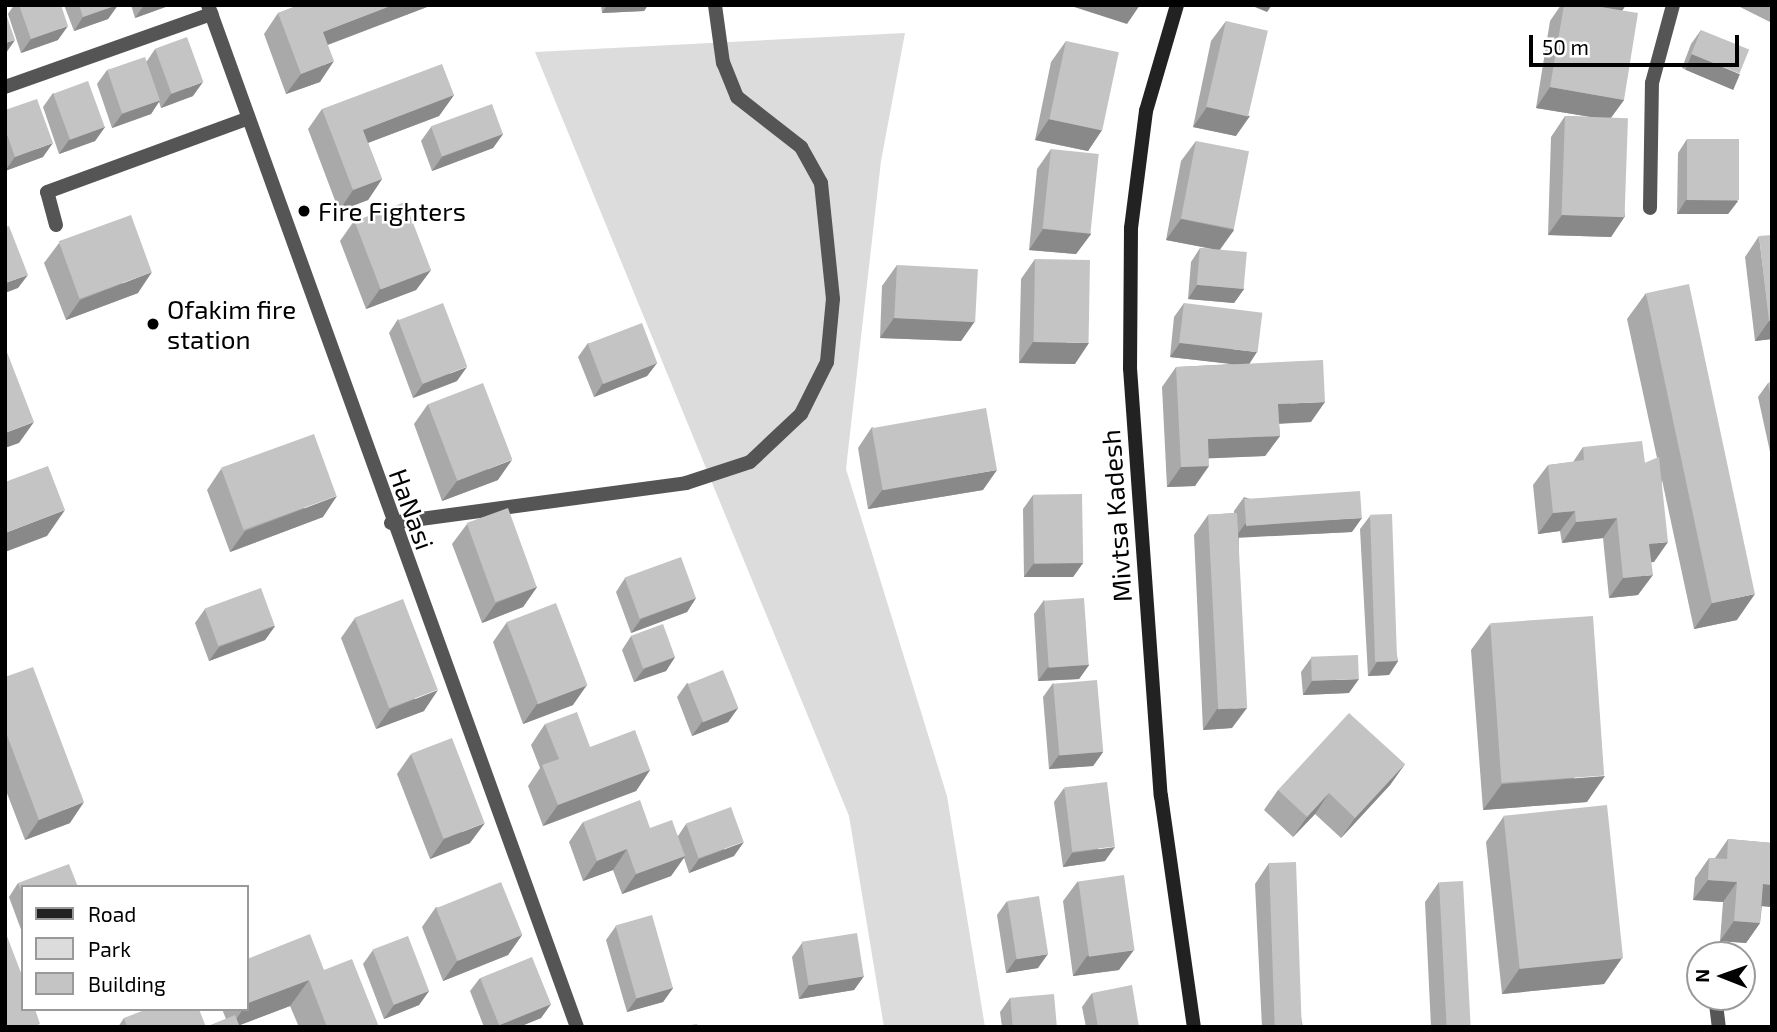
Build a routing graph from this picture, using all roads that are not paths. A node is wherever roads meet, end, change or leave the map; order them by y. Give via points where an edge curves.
1 (715, 5) edge
2 (1177, 5) edge
3 (1673, 5) edge
4 (209, 10) edge
5 (5, 88) edge
6 (247, 119) junction
7 (1650, 208) dead end
8 (56, 225) dead end
9 (391, 523) junction
10 (577, 1027) edge
11 (1194, 1027) edge

1 - 9 street via 723,63 737,97 801,147 821,183 833,299 827,362 801,414 750,462 685,483
2 - 11 street, Mivtsa Kadesh via 1146,111 1131,228 1130,368 1161,796
3 - 7 street via 1652,83
4 - 5 street
4 - 6 street, HaNasi
6 - 8 street via 47,191
6 - 9 street, HaNasi
9 - 10 street, HaNasi

